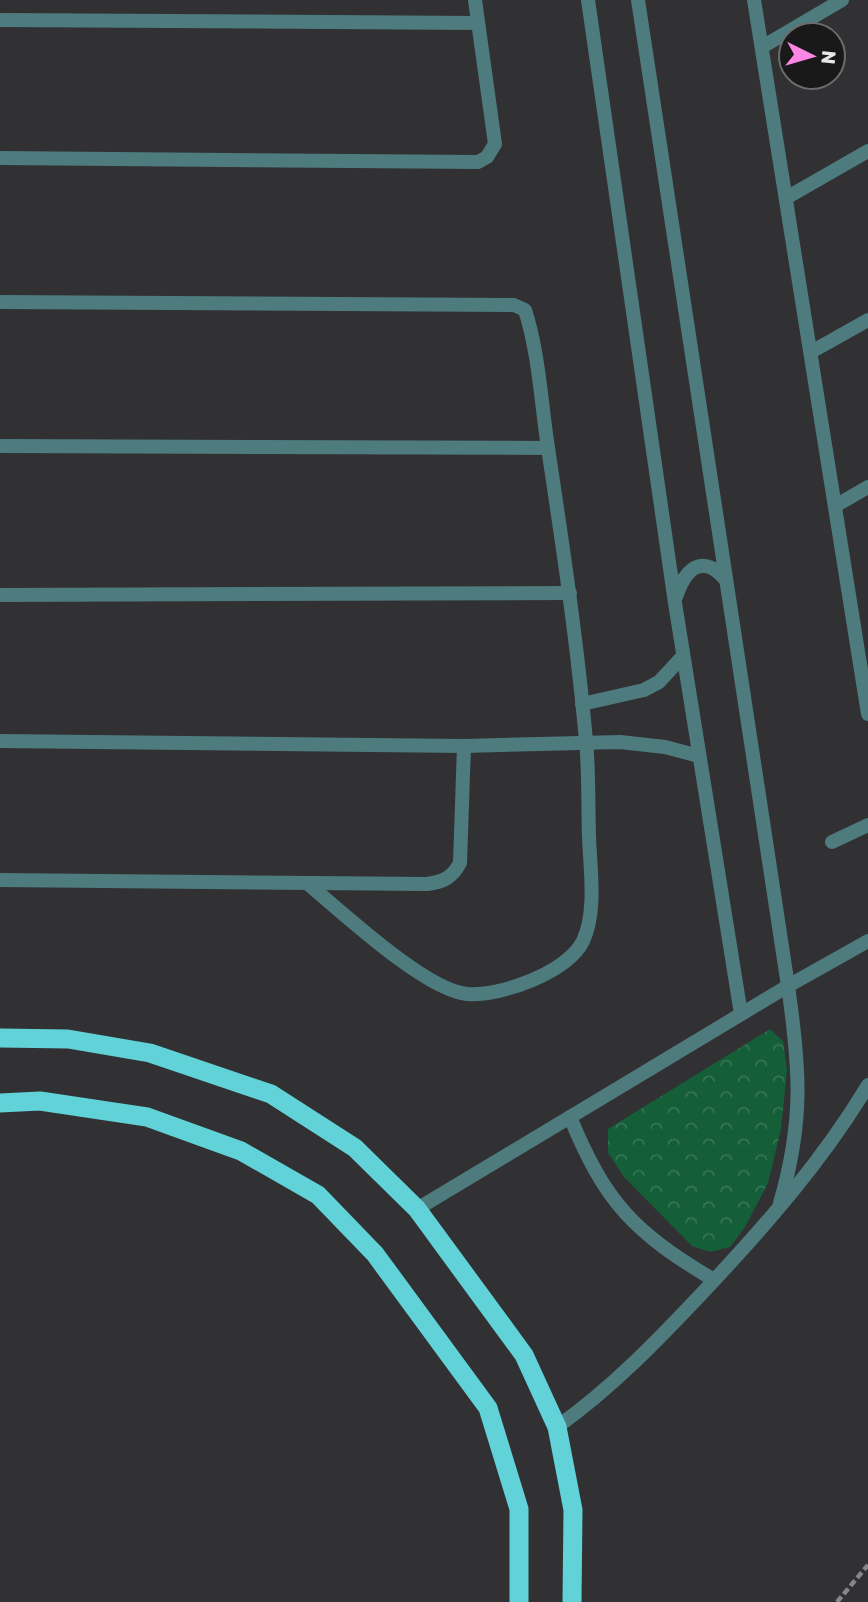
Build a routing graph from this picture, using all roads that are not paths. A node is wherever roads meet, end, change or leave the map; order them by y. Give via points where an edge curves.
1 (475, 0) edge
2 (588, 0) edge
3 (638, 0) edge
4 (754, 0) edge
5 (842, 0) edge
6 (0, 20) edge
7 (478, 23) junction
8 (762, 47) junction
9 (868, 151) edge
10 (0, 158) edge
11 (786, 198) junction
12 (0, 302) edge
13 (868, 320) edge
14 (811, 352) junction
15 (0, 446) edge
16 (548, 448) junction
17 (868, 488) edge
18 (835, 506) junction
19 (726, 580) junction
20 (570, 593) junction
21 (0, 595) edge
22 (675, 603) junction
23 (683, 656) junction
24 (864, 662) edge
25 (582, 704) junction
26 (868, 714) edge
27 (0, 741) edge
28 (586, 743) junction
29 (464, 746) junction
30 (698, 756) junction
31 (868, 825) edge
32 (832, 842) dead end
33 (0, 880) edge
34 (307, 883) junction
35 (868, 941) edge
36 (788, 986) junction
37 (741, 1014) junction
38 (0, 1038) edge
39 (868, 1085) edge
40 (0, 1103) edge
41 (570, 1117) junction
42 (416, 1209) junction
43 (777, 1211) junction
44 (714, 1280) junction
45 (557, 1427) junction
46 (519, 1602) edge
47 (572, 1602) edge

1 - 7 street
2 - 22 street
3 - 19 street
4 - 8 street
5 - 8 street
6 - 7 street
7 - 10 street via 495,144 478,162
8 - 11 street
9 - 11 street
11 - 14 street
12 - 16 street via 514,305 525,310 529,321
13 - 14 street
14 - 18 street
15 - 16 street
16 - 20 street
17 - 18 street
18 - 24 street
19 - 22 street via 712,568 700,566 681,582
19 - 36 street
20 - 21 street
20 - 25 street
22 - 23 street
23 - 25 street via 659,682 644,690
23 - 30 street
24 - 26 street
25 - 28 street
27 - 29 street
28 - 29 street
28 - 30 street via 665,747
28 - 34 street via 589,919 582,942 567,960 518,987 465,994 438,985
29 - 34 street via 462,849 454,874 427,884
30 - 37 street
31 - 32 street
33 - 34 street
35 - 36 street
36 - 37 street
36 - 43 street via 799,1099
37 - 41 street
38 - 42 highway via 68,1040 150,1053 271,1094 355,1149
39 - 43 street via 840,1130
40 - 46 highway via 40,1101 147,1116 241,1151 318,1195 376,1254 488,1408 519,1509
41 - 42 street
41 - 44 street via 591,1164 627,1217
42 - 45 highway via 524,1356
43 - 44 street
44 - 45 street via 623,1375
45 - 47 highway via 573,1510

